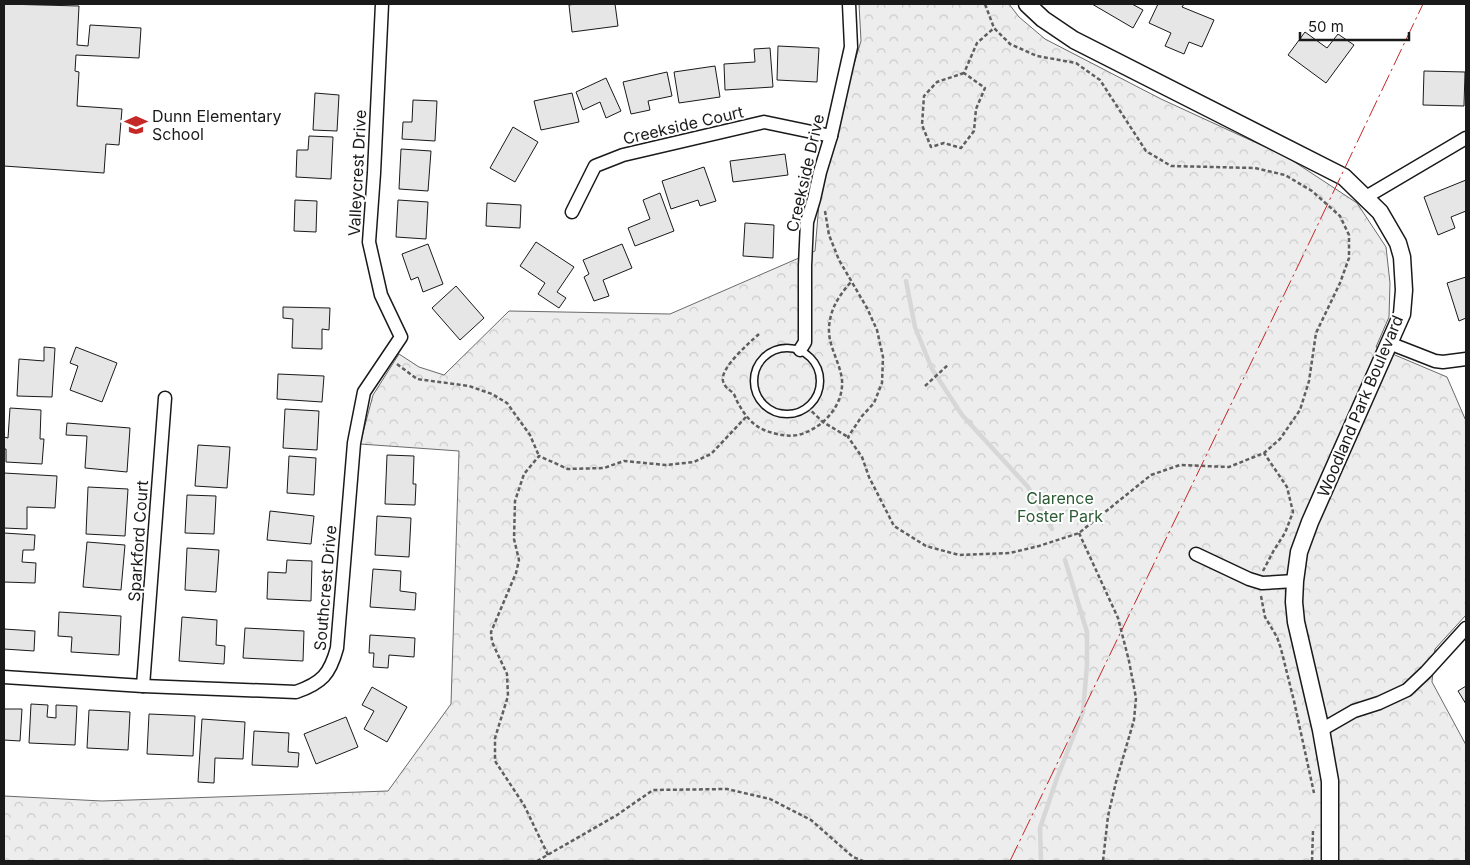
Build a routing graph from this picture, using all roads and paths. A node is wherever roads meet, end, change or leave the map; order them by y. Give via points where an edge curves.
1 (382, 4) edge
2 (848, 4) edge
3 (985, 4) edge
4 (1027, 4) edge
5 (994, 28) junction
6 (964, 73) junction
7 (831, 136) junction
8 (1466, 138) edge
9 (1366, 196) junction
10 (824, 205) dead end
11 (572, 212) dead end
12 (852, 281) junction
13 (759, 334) dead end
14 (401, 337) joint
15 (1389, 343) junction
16 (800, 350) junction
17 (1466, 359) edge
18 (394, 362) dead end
19 (949, 364) dead end
20 (925, 386) dead end
21 (165, 398) dead end
22 (807, 407) junction
23 (746, 416) junction
24 (823, 422) junction
25 (848, 436) junction
26 (539, 456) junction
27 (1079, 533) junction
28 (1196, 554) dead end
29 (1294, 581) junction
30 (1466, 628) edge
31 (4, 677) edge
32 (143, 686) junction
33 (1321, 730) junction
34 (548, 855) junction
35 (537, 861) edge
36 (863, 861) edge
37 (1103, 861) edge
38 (1330, 861) edge

1 - 14 street, Valleycrest Drive via 369,242 381,295
2 - 7 street, Creekside Drive via 851,47
3 - 5 path
4 - 9 street, Woodland Park Boulevard via 1074,40 1324,166 1344,177
5 - 6 path via 977,43
5 - 27 path via 1010,44 1037,56 1076,63 1100,80 1146,151 1172,166 1255,168 1284,175 1312,191 1340,216 1349,235 1349,258 1316,333 1309,381 1300,410 1280,439 1264,453 1229,467 1180,465 1150,475
6 - 6 path via 985,88 976,109 974,131 961,148 944,142 931,147 922,124 924,96 937,82
7 - 11 street, Creekside Court via 764,122 623,155 595,166
7 - 16 street, Creekside Drive via 807,222 805,342
8 - 9 street
9 - 15 street, Woodland Park Boulevard via 1398,242 1402,257 1402,314
10 - 12 path via 829,235
12 - 24 path via 832,311 829,329 842,382 838,400
12 - 25 path via 877,330 883,358 882,383 874,403
13 - 23 path via 727,367 723,376 725,386 733,393
14 - 32 street, Southcrest Drive via 364,392 354,443 337,648 332,666 321,680 296,692
15 - 17 street via 1435,361
15 - 29 street, Woodland Park Boulevard via 1310,522 1299,552
16 - 22 lane via 814,361 820,378 817,395
16 - 22 lane via 782,348 766,355 756,370 754,387 762,403 777,413 793,414
18 - 26 path via 417,378 468,386 507,402 530,435
19 - 20 path
21 - 32 street, Sparkford Court
22 - 24 path
23 - 24 path via 761,428 778,435 797,435
23 - 26 path via 711,454 694,462 666,465 624,461 604,468 568,469
24 - 25 path
25 - 27 path via 862,457 894,526 926,546 958,555 1010,553
26 - 34 path via 524,474 515,501 516,573 491,632 492,642 508,674 508,696 495,738 495,761 524,805
27 - 37 path via 1118,618 1136,698 1134,720 1108,816
28 - 29 street via 1262,583
29 - 33 street, Woodland Park Boulevard via 1296,622
30 - 33 street via 1407,690 1354,711
31 - 32 street, Southcrest Drive
33 - 38 street, Woodland Park Boulevard via 1330,781
34 - 35 path
34 - 36 path via 618,815 653,790 726,789 770,799 811,820 853,857

